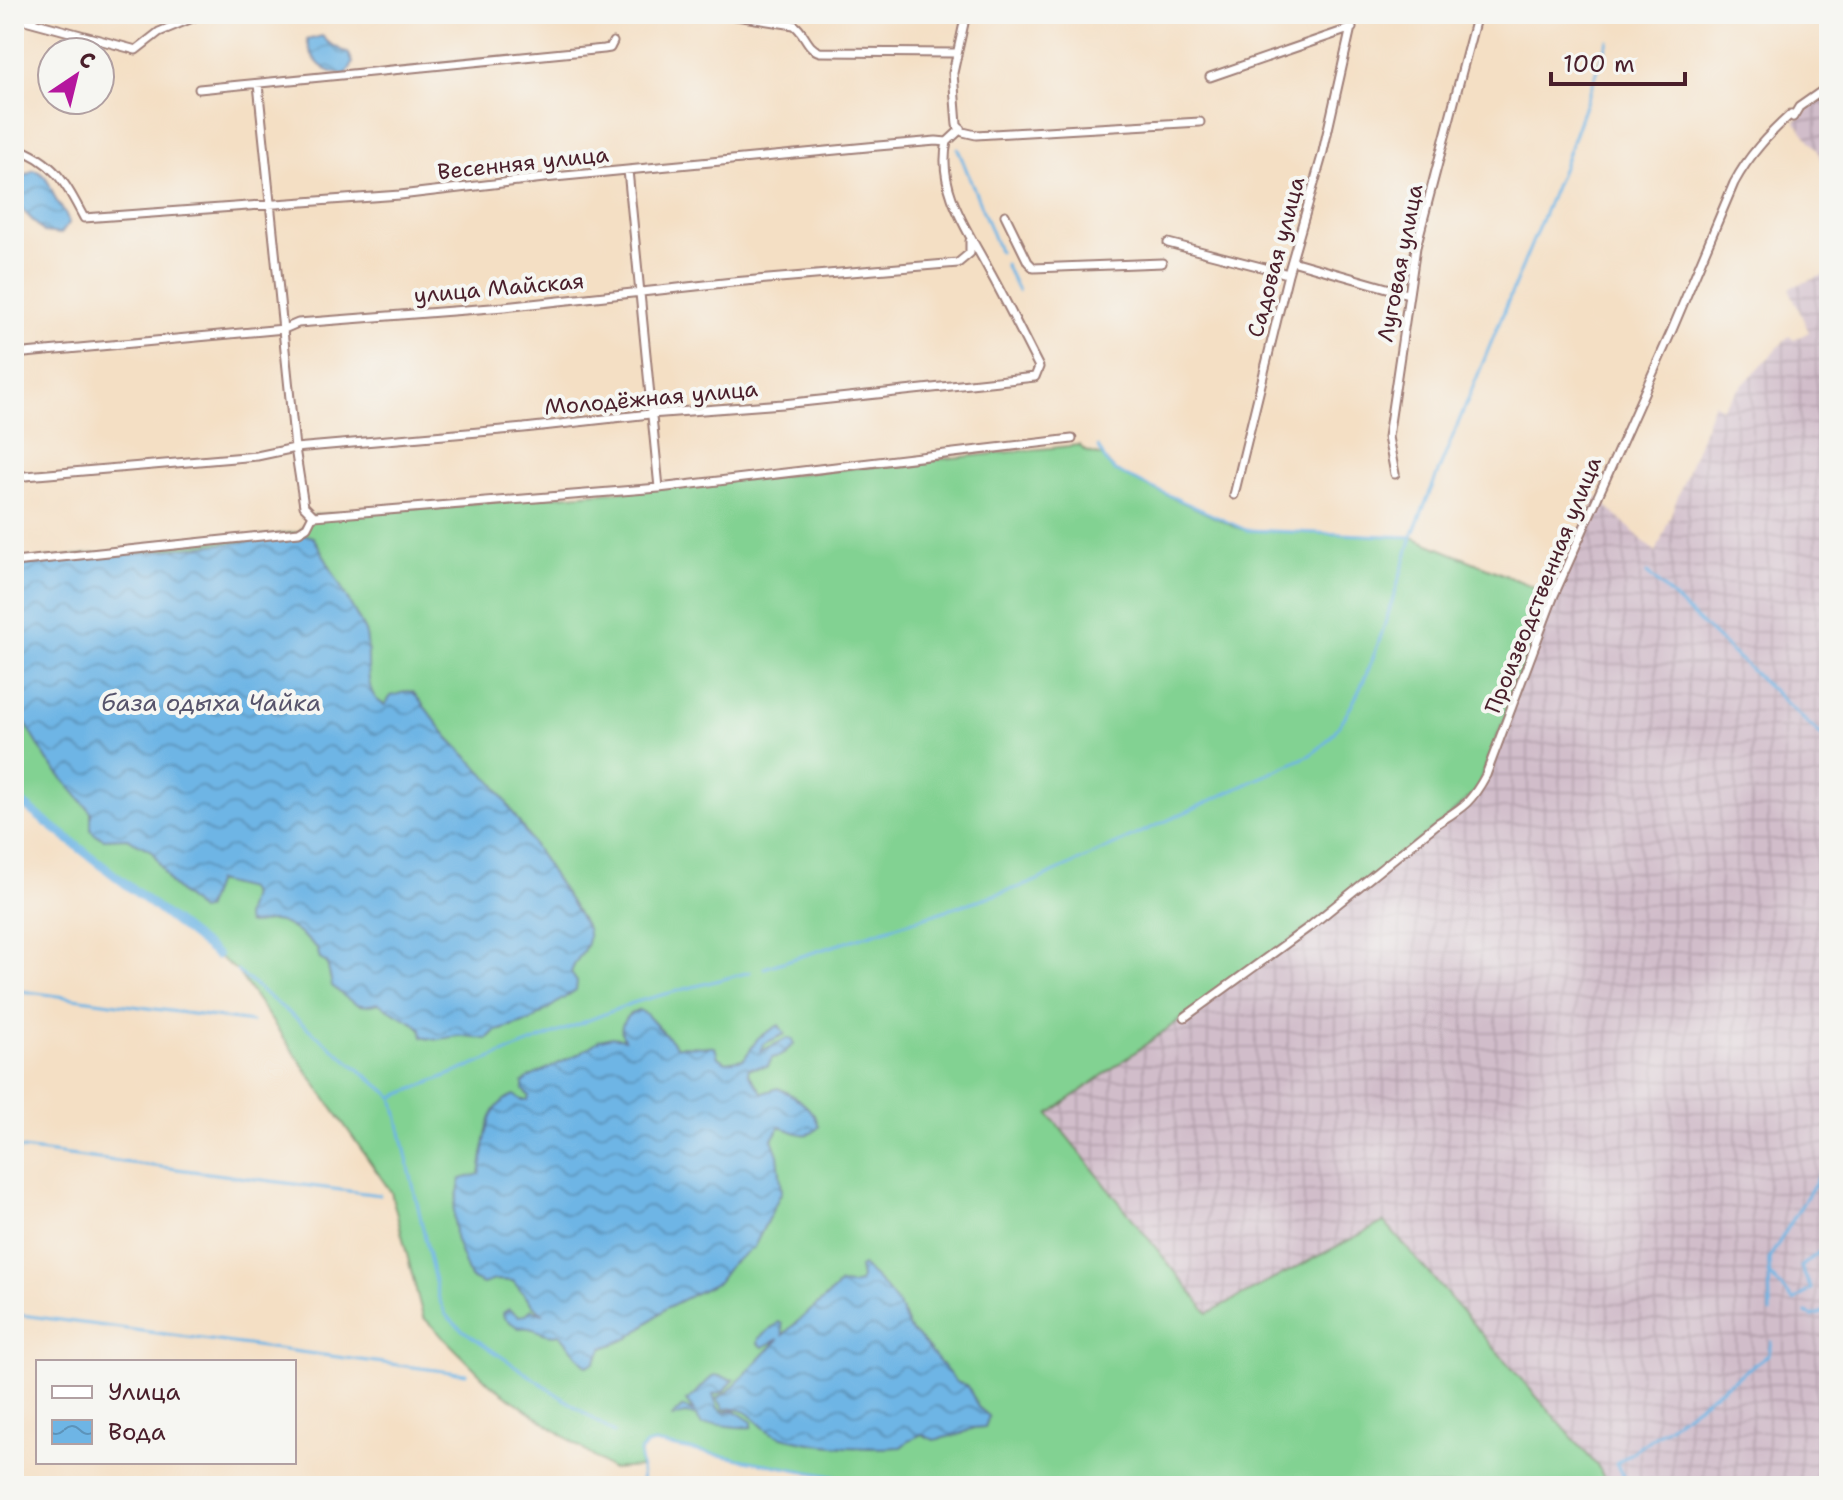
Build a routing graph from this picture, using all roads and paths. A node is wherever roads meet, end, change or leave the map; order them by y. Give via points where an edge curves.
1 (202, 14) edge
2 (723, 14) edge
3 (966, 14) edge
4 (1477, 14) edge
5 (1357, 15) edge
6 (14, 17) edge
7 (1352, 28) junction
8 (613, 42) dead end
9 (956, 53) junction
10 (1210, 77) dead end
11 (258, 84) junction
12 (1829, 86) edge
13 (199, 89) dead end
14 (1200, 122) dead end
15 (961, 129) junction
16 (947, 142) junction
17 (14, 147) edge
18 (628, 170) junction
19 (270, 205) junction
20 (1005, 215) dead end
21 (970, 239) junction
22 (1168, 243) dead end
23 (1292, 261) junction
24 (1162, 263) dead end
25 (1288, 274) junction
26 (640, 292) junction
27 (1408, 294) junction
28 (284, 329) junction
29 (14, 354) edge
30 (650, 414) junction
31 (1072, 439) dead end
32 (295, 448) junction
33 (1395, 474) dead end
34 (14, 477) edge
35 (659, 488) junction
36 (1234, 495) dead end
37 (313, 515) junction
38 (14, 562) edge
39 (1185, 1017) dead end

1 - 6 street via 159,32 136,50
2 - 9 street via 794,25 820,52
3 - 9 street
4 - 27 street, Луговая улица
5 - 7 street, Садовая улица
7 - 10 street
7 - 23 street, Садовая улица
8 - 11 street via 604,49
9 - 15 street via 956,122
11 - 13 street
11 - 19 street
12 - 39 street, Производственная улица via 1768,135 1734,183 1554,595 1486,775 1472,797 1460,812 1438,823 1309,927
14 - 15 street via 976,135
15 - 16 street
16 - 18 street, Весенняя улица
16 - 21 street, Молодёжная улица via 950,189
17 - 19 street, Весенняя улица via 39,158 63,179 84,218
18 - 19 street, Весенняя улица
18 - 26 street
19 - 28 street
20 - 24 street via 1034,268
21 - 26 street, улица Майская via 970,253 958,263
21 - 30 street, Молодёжная улица via 1039,367 1035,377
22 - 25 street
23 - 25 street, Садовая улица
23 - 27 street
25 - 36 street, Садовая улица
26 - 28 street, улица Майская via 298,323
26 - 30 street
27 - 33 street, Луговая улица via 1388,437
28 - 29 street, улица Майская
28 - 32 street
30 - 32 street, Молодёжная улица
30 - 35 street
31 - 35 street
32 - 34 street, Молодёжная улица via 257,456
32 - 37 street via 304,506
35 - 37 street
37 - 38 street via 299,532

